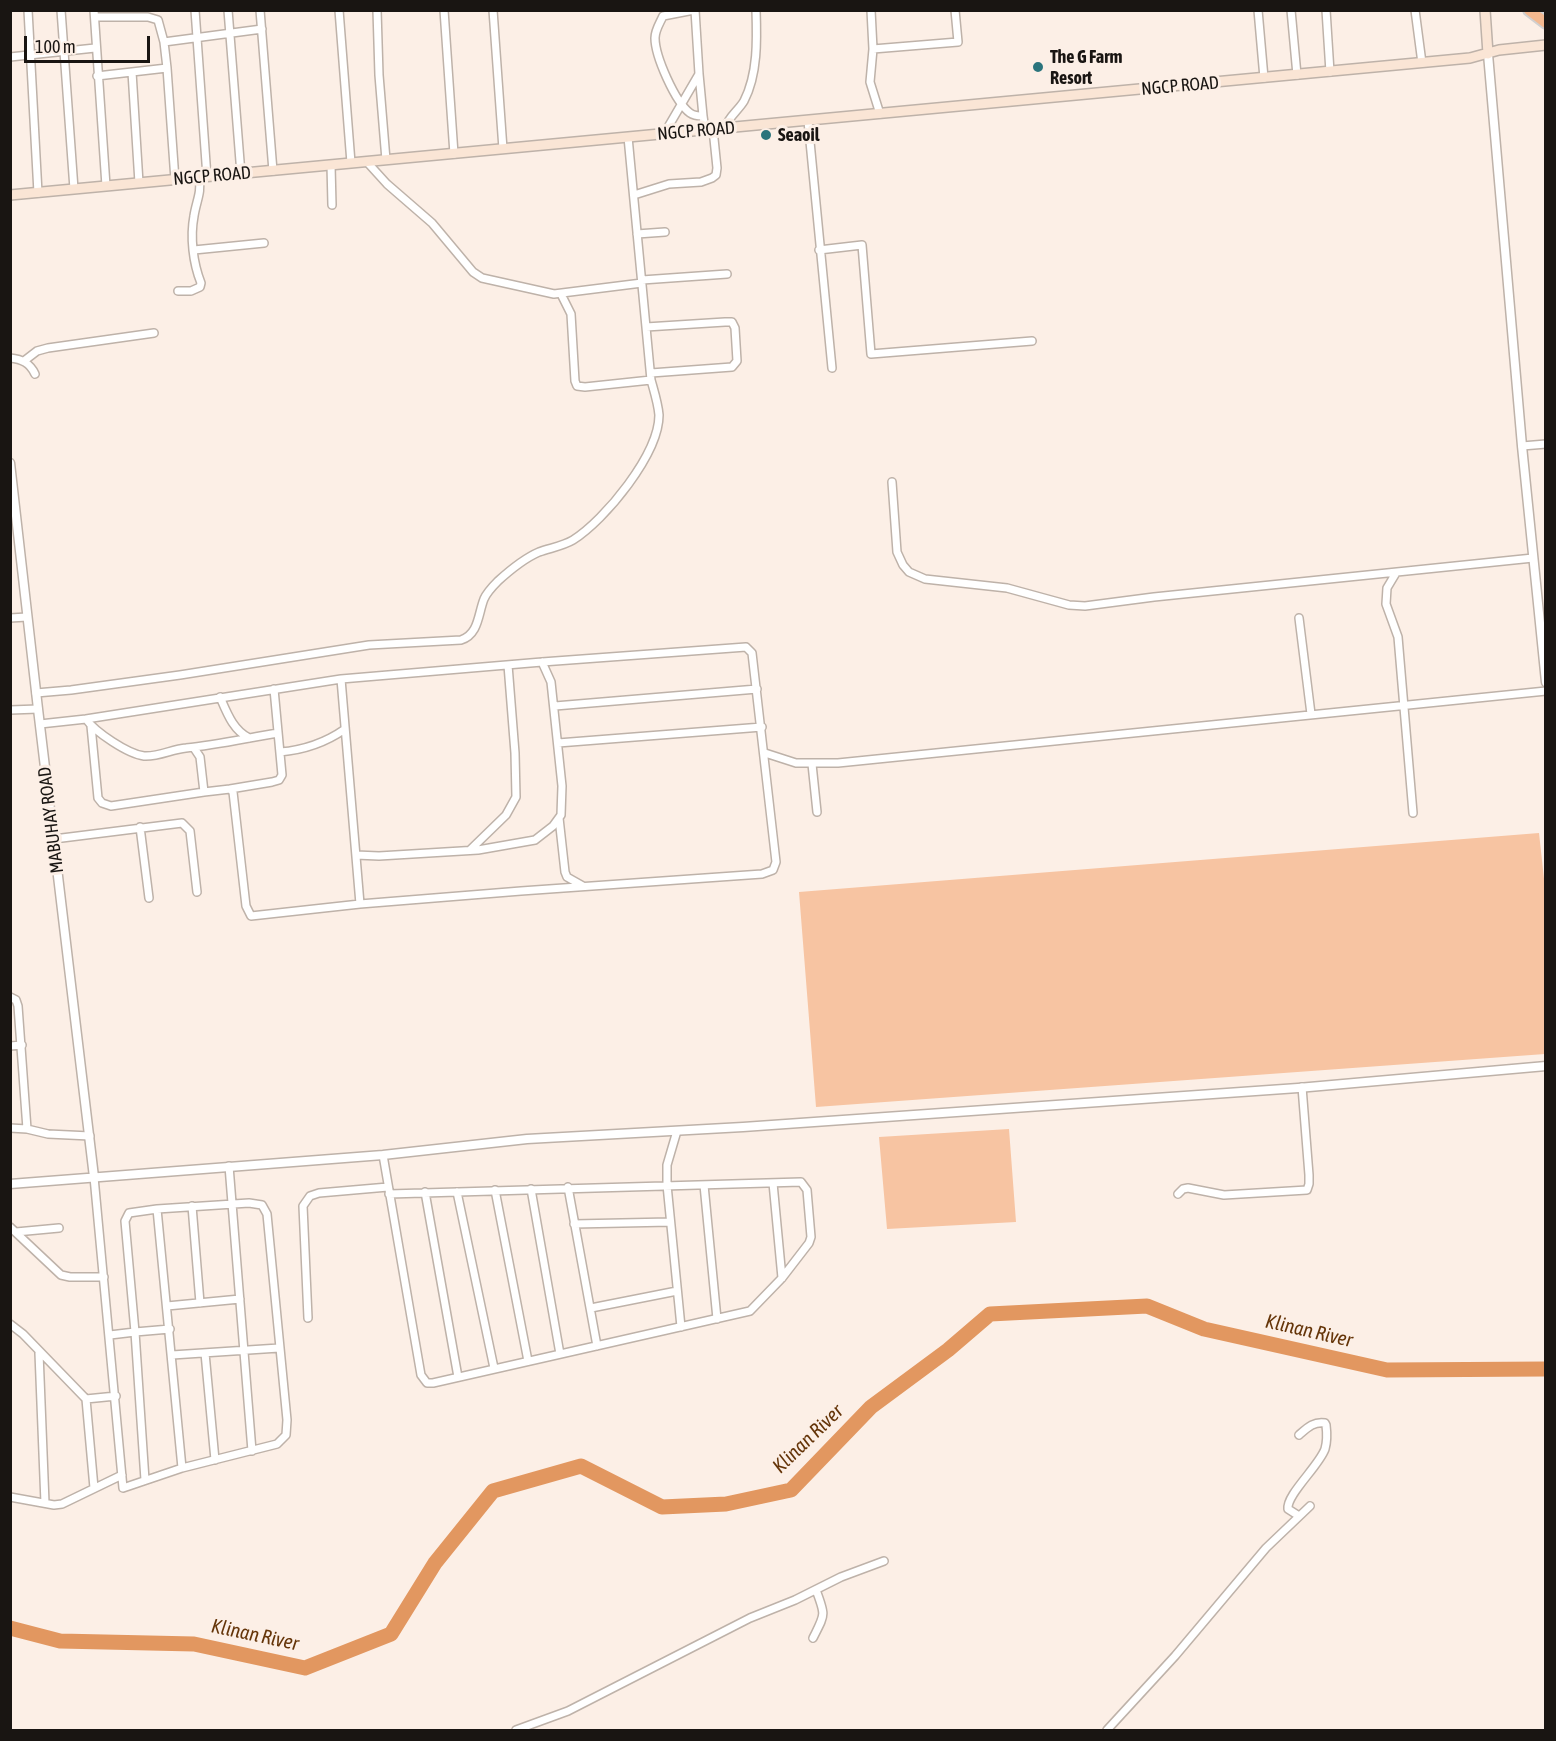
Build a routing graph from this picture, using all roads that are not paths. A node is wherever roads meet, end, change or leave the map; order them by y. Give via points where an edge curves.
1 (28, 10) edge
2 (61, 10) edge
3 (195, 10) edge
4 (228, 10) edge
5 (260, 10) edge
6 (339, 10) edge
7 (377, 10) edge
8 (444, 10) edge
9 (493, 10) edge
10 (695, 10) edge
11 (703, 10) edge
12 (871, 10) edge
13 (955, 10) edge
14 (1258, 10) edge
15 (1291, 10) edge
16 (1326, 10) edge
17 (1414, 10) edge
18 (1485, 10) edge
19 (1529, 10) edge
20 (754, 12) edge
21 (663, 13) edge
22 (95, 14) edge
23 (123, 14) edge
24 (696, 20) junction
25 (1545, 22) edge
26 (262, 30) junction
27 (230, 33) junction
28 (196, 38) junction
29 (164, 42) junction
30 (1545, 45) edge
31 (95, 48) junction
32 (873, 49) junction
33 (64, 50) junction
34 (1488, 54) junction
35 (32, 55) junction
36 (10, 57) edge
37 (1422, 63) junction
38 (167, 68) junction
39 (132, 72) junction
40 (1330, 72) junction
41 (699, 74) junction
42 (1297, 75) junction
43 (98, 76) junction
44 (1264, 78) junction
45 (681, 103) junction
46 (880, 114) junction
47 (703, 116) junction
48 (808, 120) junction
49 (725, 128) junction
50 (709, 130) junction
51 (664, 134) junction
52 (628, 137) junction
53 (503, 149) junction
54 (454, 154) junction
55 (386, 160) junction
56 (367, 162) junction
57 (351, 164) junction
58 (331, 165) junction
59 (273, 171) junction
60 (241, 174) junction
61 (203, 177) junction
62 (175, 180) junction
63 (139, 183) junction
64 (106, 186) junction
65 (74, 189) junction
66 (38, 193) junction
67 (10, 195) edge
68 (634, 195) junction
69 (332, 205) dead end
70 (665, 232) dead end
71 (638, 234) junction
72 (264, 243) dead end
73 (194, 250) junction
74 (819, 250) junction
75 (727, 274) dead end
76 (642, 281) junction
77 (178, 291) dead end
78 (561, 294) junction
79 (646, 327) junction
80 (154, 333) dead end
81 (1032, 341) dead end
82 (10, 358) edge
83 (24, 361) junction
84 (832, 368) dead end
85 (35, 374) dead end
86 (651, 376) junction
87 (1545, 444) edge
88 (1522, 446) junction
89 (10, 463) edge
90 (892, 482) dead end
91 (12, 495) edge
92 (1533, 558) junction
93 (1396, 573) junction
94 (27, 617) junction
95 (10, 618) edge
96 (1299, 618) dead end
97 (542, 662) junction
98 (508, 664) junction
99 (340, 679) junction
100 (1545, 682) edge
101 (274, 689) junction
102 (757, 689) junction
103 (1545, 691) edge
104 (36, 693) junction
105 (220, 697) junction
106 (1405, 705) junction
107 (555, 706) junction
108 (38, 708) junction
109 (10, 710) edge
110 (1311, 714) junction
111 (86, 719) junction
112 (40, 724) junction
113 (91, 726) junction
114 (762, 727) junction
115 (345, 729) junction
116 (278, 733) junction
117 (250, 738) junction
118 (558, 743) junction
119 (194, 748) junction
120 (280, 752) junction
121 (765, 753) junction
122 (812, 764) junction
123 (230, 789) junction
124 (204, 792) junction
125 (817, 812) dead end
126 (1413, 813) dead end
127 (559, 818) junction
128 (140, 827) junction
129 (54, 839) junction
130 (470, 850) junction
131 (356, 855) junction
132 (584, 886) junction
133 (197, 892) dead end
134 (149, 898) dead end
135 (360, 904) junction
136 (10, 997) edge
137 (22, 1045) junction
138 (10, 1046) edge
139 (1545, 1066) edge
140 (1302, 1088) junction
141 (10, 1128) edge
142 (27, 1129) junction
143 (677, 1131) junction
144 (90, 1136) junction
145 (383, 1155) junction
146 (229, 1166) junction
147 (94, 1177) junction
148 (773, 1183) junction
149 (10, 1184) edge
150 (667, 1185) junction
151 (704, 1185) junction
152 (568, 1187) junction
153 (531, 1189) junction
154 (389, 1190) junction
155 (495, 1190) junction
156 (425, 1192) junction
157 (457, 1192) junction
158 (1178, 1194) dead end
159 (232, 1204) junction
160 (192, 1206) junction
161 (157, 1209) junction
162 (670, 1222) junction
163 (574, 1224) junction
164 (59, 1228) dead end
165 (13, 1230) edge
166 (104, 1276) junction
167 (782, 1278) junction
168 (677, 1291) junction
169 (240, 1299) junction
170 (200, 1303) junction
171 (167, 1306) junction
172 (591, 1308) junction
173 (308, 1318) dead end
174 (717, 1319) junction
175 (10, 1324) edge
176 (681, 1327) junction
177 (170, 1329) junction
178 (135, 1332) junction
179 (110, 1335) junction
180 (597, 1346) junction
181 (279, 1348) junction
182 (244, 1350) junction
183 (39, 1353) junction
184 (205, 1353) junction
185 (560, 1354) junction
186 (172, 1355) junction
187 (528, 1360) junction
188 (494, 1368) junction
189 (458, 1377) junction
190 (116, 1396) junction
191 (86, 1399) junction
192 (1299, 1435) dead end
193 (252, 1451) junction
194 (215, 1460) junction
195 (182, 1468) junction
196 (122, 1475) junction
197 (145, 1480) junction
198 (94, 1488) junction
199 (10, 1497) edge
200 (45, 1503) junction
201 (1310, 1506) dead end
202 (1299, 1516) junction
203 (884, 1561) dead end
204 (816, 1590) junction
205 (813, 1638) dead end
206 (516, 1731) edge
207 (1107, 1731) edge

1 - 35 street
2 - 33 street
3 - 28 street
4 - 27 street
5 - 26 street
6 - 57 street
7 - 55 street
8 - 54 street
9 - 53 street
10 - 21 street
10 - 24 street
11 - 24 street
12 - 32 street
13 - 32 street via 958,42
14 - 44 street
15 - 42 street
16 - 40 street
17 - 37 street
18 - 34 main road
19 - 25 highway
20 - 49 street via 755,58 750,84
21 - 45 street via 655,35 657,55
22 - 23 street
22 - 31 street
23 - 29 street via 154,17
24 - 41 street
26 - 27 street
26 - 59 street
27 - 28 street
27 - 60 street
28 - 29 street
28 - 61 street
29 - 38 street
30 - 34 main road, NGCP ROAD via 1505,48
31 - 33 street
31 - 43 street
32 - 46 street via 870,82
33 - 35 street
33 - 65 street
34 - 37 main road, NGCP ROAD
34 - 88 street
35 - 36 street
35 - 66 street
37 - 40 main road, NGCP ROAD
38 - 39 street
38 - 62 street
39 - 43 street
39 - 63 street
40 - 42 main road, NGCP ROAD
41 - 45 street
41 - 47 street
42 - 44 main road, NGCP ROAD
43 - 64 street
44 - 46 main road, NGCP ROAD
45 - 47 street via 690,114
45 - 51 street
46 - 48 main road, NGCP ROAD
47 - 50 street
48 - 49 main road, NGCP ROAD
48 - 74 street
49 - 50 main road, NGCP ROAD
50 - 51 main road, NGCP ROAD
50 - 68 street via 716,175 701,182 662,185
51 - 52 main road, NGCP ROAD
52 - 53 main road, NGCP ROAD
52 - 68 street
53 - 54 main road, NGCP ROAD
54 - 55 main road, NGCP ROAD
55 - 56 main road, NGCP ROAD
56 - 57 main road, NGCP ROAD
56 - 78 street via 432,223 473,272 482,278
57 - 58 main road, NGCP ROAD
58 - 59 main road, NGCP ROAD
58 - 69 street
59 - 60 main road, NGCP ROAD
60 - 61 main road, NGCP ROAD
61 - 62 main road, NGCP ROAD
61 - 73 street via 194,214
62 - 63 main road, NGCP ROAD
63 - 64 main road, NGCP ROAD
64 - 65 main road, NGCP ROAD
65 - 66 main road, NGCP ROAD
66 - 67 main road, NGCP ROAD
68 - 71 street
70 - 71 street
71 - 76 street
72 - 73 street
73 - 77 street via 200,287
74 - 81 street via 862,245 871,354
74 - 84 street
75 - 76 street
76 - 78 street
76 - 79 street
78 - 86 street via 571,314 577,386
79 - 86 street
79 - 86 street via 732,322 735,328 737,361 732,367
80 - 83 street via 48,348
82 - 83 street
83 - 85 street
86 - 104 street via 658,424 640,467 589,528 567,543 534,555 495,585 485,597 474,631 466,639 369,645
87 - 88 street
88 - 92 street
89 - 91 street, MABUHAY ROAD
90 - 93 street via 897,552 909,572 925,579 1007,588 1085,606
91 - 94 street, MABUHAY ROAD
92 - 93 street
92 - 100 street
93 - 106 street via 1387,588 1386,604 1398,637
94 - 95 street
94 - 104 street, MABUHAY ROAD
96 - 110 street
97 - 98 street
97 - 102 street via 746,647 752,653
97 - 107 street
98 - 99 street
98 - 130 street via 516,797 506,815
99 - 101 street
99 - 115 street
101 - 105 street
101 - 116 street
102 - 107 street
102 - 114 street
103 - 106 street
104 - 108 street, MABUHAY ROAD
105 - 111 street
105 - 117 street via 231,722
106 - 110 street
106 - 126 street
107 - 118 street
108 - 109 street
108 - 112 street, MABUHAY ROAD
110 - 122 street
111 - 112 street
111 - 113 street
112 - 129 street, MABUHAY ROAD
113 - 119 street via 143,756
113 - 124 street via 98,798 102,803 111,806
114 - 118 street
114 - 121 street
115 - 120 street via 328,741
115 - 131 street
116 - 117 street
116 - 120 street
117 - 119 street
118 - 127 street via 563,805
119 - 124 street via 200,757
120 - 123 street via 279,780
121 - 122 street
121 - 132 street via 776,856 773,870 762,874
122 - 125 street
123 - 124 street
123 - 135 street via 246,906 251,916
127 - 130 street via 535,840
127 - 132 street via 565,872
128 - 129 street
128 - 133 street via 174,823 187,826
128 - 134 street
129 - 144 street, MABUHAY ROAD
130 - 131 street
131 - 135 street
132 - 135 street
136 - 137 street via 18,1006
137 - 138 street
137 - 142 street
139 - 140 street
140 - 143 street
140 - 158 street via 1308,1189 1224,1195 1188,1188
141 - 142 street
142 - 144 street
143 - 145 street via 527,1139
143 - 150 street via 667,1165
144 - 147 street, MABUHAY ROAD
145 - 146 street
145 - 154 street
146 - 147 street
146 - 159 street
147 - 149 street
147 - 166 street
148 - 151 street
148 - 167 street
148 - 167 street via 801,1182 807,1190 811,1240
150 - 151 street
150 - 152 street
150 - 162 street
151 - 174 street
152 - 153 street
152 - 163 street
153 - 155 street
153 - 185 street
154 - 156 street
154 - 173 street via 319,1193 310,1196 303,1206
154 - 189 street via 421,1375 427,1383
155 - 157 street
155 - 187 street
156 - 157 street
156 - 189 street
157 - 188 street
159 - 160 street
159 - 169 street
159 - 181 street via 256,1203 265,1208
160 - 161 street
160 - 170 street
161 - 171 street
161 - 178 street via 129,1213 125,1221
162 - 163 street
162 - 168 street
163 - 172 street
164 - 165 street
165 - 166 street via 61,1275
166 - 179 street
167 - 174 street via 750,1311
168 - 172 street
168 - 176 street
169 - 170 street
169 - 182 street
170 - 171 street
171 - 177 street
172 - 180 street
174 - 176 street
175 - 183 street
176 - 180 street
177 - 178 street
177 - 186 street
178 - 179 street
178 - 197 street
179 - 190 street
180 - 185 street
181 - 182 street
181 - 193 street via 286,1435 277,1444
182 - 184 street
182 - 193 street
183 - 191 street
183 - 200 street
184 - 186 street
184 - 194 street
185 - 187 street
186 - 195 street
187 - 188 street
188 - 189 street
190 - 191 street
190 - 196 street
191 - 198 street
192 - 202 street via 1312,1424 1325,1422 1326,1447 1322,1456 1289,1500 1288,1509
193 - 194 street
194 - 195 street
195 - 197 street
196 - 197 street via 123,1488
196 - 198 street
198 - 200 street via 62,1504
199 - 200 street
201 - 202 street
202 - 207 street via 1266,1548
203 - 204 street
204 - 205 street via 824,1616
204 - 206 street via 750,1618 568,1711

